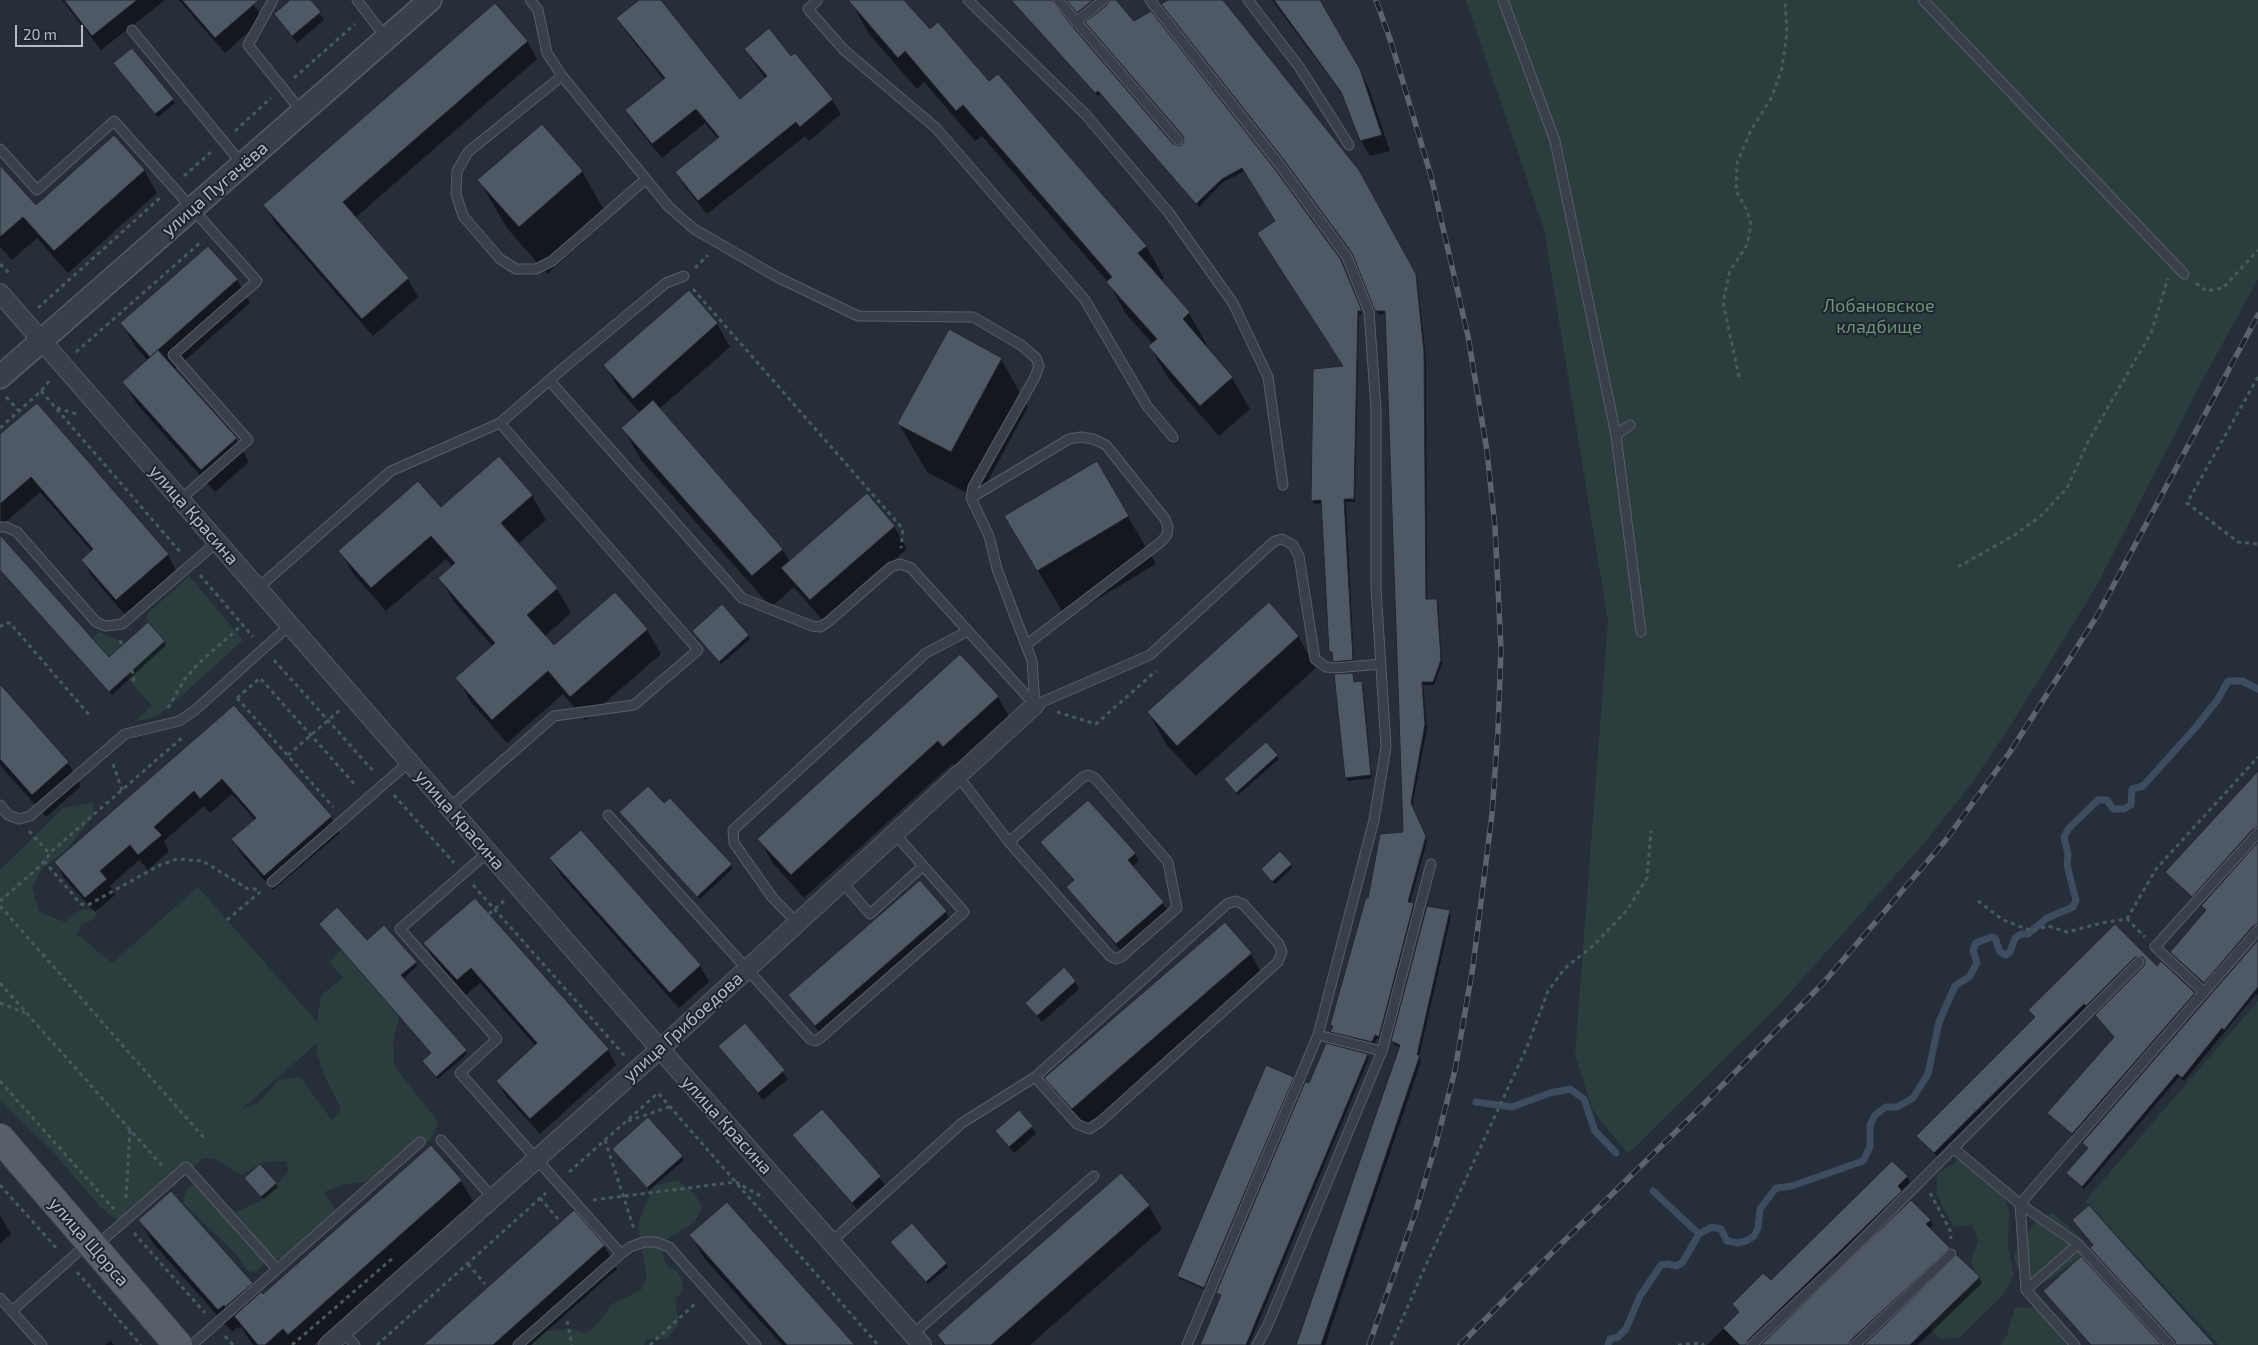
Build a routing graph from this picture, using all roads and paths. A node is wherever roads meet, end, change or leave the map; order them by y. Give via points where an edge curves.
1 (273, 0) edge
2 (357, 0) edge
3 (430, 0) edge
4 (530, 0) edge
5 (817, 0) edge
6 (968, 0) edge
7 (1058, 0) edge
8 (1103, 0) edge
9 (1150, 0) edge
10 (1248, 0) edge
11 (1503, 0) edge
12 (1785, 0) edge
13 (1922, 0) edge
14 (367, 13) junction
15 (1076, 22) junction
16 (132, 30) dead end
17 (386, 38) junction
18 (562, 76) junction
19 (283, 88) junction
20 (302, 112) junction
21 (1178, 140) dead end
22 (223, 141) junction
23 (1349, 145) dead end
24 (0, 149) edge
25 (242, 164) junction
26 (646, 179) junction
27 (172, 186) junction
28 (192, 208) junction
29 (213, 231) junction
30 (718, 244) junction
31 (2258, 250) edge
32 (2172, 261) junction
33 (0, 264) edge
34 (2184, 274) joint
35 (13, 278) dead end
36 (684, 278) junction
37 (0, 293) edge
38 (33, 300) dead end
39 (42, 341) junction
40 (62, 364) junction
41 (1739, 377) dead end
42 (2258, 377) edge
43 (0, 378) edge
44 (549, 380) junction
45 (0, 390) edge
46 (41, 391) junction
47 (56, 408) junction
48 (18, 411) junction
49 (85, 417) dead end
50 (500, 424) junction
51 (1630, 425) dead end
52 (0, 428) edge
53 (1616, 435) junction
54 (1173, 436) dead end
55 (1283, 485) dead end
56 (971, 498) junction
57 (180, 500) junction
58 (0, 527) edge
59 (217, 542) junction
60 (2258, 544) edge
61 (191, 564) junction
62 (900, 564) junction
63 (1958, 567) dead end
64 (258, 588) junction
65 (243, 624) junction
66 (290, 625) junction
67 (114, 626) junction
68 (0, 627) edge
69 (968, 631) junction
70 (1641, 632) dead end
71 (1026, 645) junction
72 (264, 649) junction
73 (273, 658) junction
74 (266, 664) dead end
75 (1381, 664) junction
76 (133, 684) dead end
77 (233, 693) dead end
78 (238, 698) junction
79 (1036, 706) junction
80 (340, 710) dead end
81 (91, 717) dead end
82 (328, 720) junction
83 (157, 728) junction
84 (189, 732) dead end
85 (311, 735) junction
86 (288, 756) junction
87 (2258, 757) edge
88 (409, 762) junction
89 (958, 776) junction
90 (384, 784) junction
91 (367, 798) junction
92 (0, 805) edge
93 (449, 808) junction
94 (608, 815) dead end
95 (19, 819) junction
96 (344, 819) junction
97 (1651, 831) dead end
98 (2258, 833) edge
99 (895, 834) junction
100 (1009, 842) junction
101 (488, 852) junction
102 (50, 854) junction
103 (44, 861) junction
104 (1431, 864) dead end
105 (924, 866) junction
106 (463, 874) junction
107 (272, 882) junction
108 (842, 882) junction
109 (0, 901) edge
110 (1978, 901) dead end
111 (0, 906) edge
112 (2128, 919) junction
113 (227, 920) dead end
114 (797, 923) junction
115 (2258, 930) edge
116 (2155, 947) junction
117 (2139, 962) dead end
118 (748, 968) junction
119 (0, 983) edge
120 (2204, 992) junction
121 (0, 1003) edge
122 (26, 1013) junction
123 (1318, 1034) junction
124 (660, 1049) junction
125 (1382, 1052) junction
126 (625, 1056) dead end
127 (1035, 1078) junction
128 (670, 1107) junction
129 (625, 1122) junction
130 (130, 1130) junction
131 (0, 1138) edge
132 (204, 1139) dead end
133 (441, 1140) dead end
134 (604, 1140) junction
135 (420, 1142) dead end
136 (1953, 1148) junction
137 (536, 1159) junction
138 (1094, 1176) dead end
139 (173, 1178) junction
140 (1922, 1179) junction
141 (736, 1182) junction
142 (557, 1183) junction
143 (624, 1196) junction
144 (493, 1198) junction
145 (540, 1198) junction
146 (770, 1202) dead end
147 (575, 1203) junction
148 (2020, 1204) junction
149 (558, 1218) dead end
150 (124, 1222) junction
151 (831, 1242) junction
152 (639, 1244) junction
153 (2078, 1244) junction
154 (92, 1245) junction
155 (621, 1254) junction
156 (1951, 1254) joint
157 (468, 1264) junction
158 (277, 1269) junction
159 (485, 1284) dead end
160 (2026, 1290) junction
161 (708, 1292) junction
162 (0, 1298) edge
163 (564, 1305) junction
164 (12, 1311) junction
165 (343, 1332) junction
166 (918, 1339) edge
167 (379, 1344) edge
168 (42, 1345) edge
169 (178, 1345) edge
170 (192, 1345) edge
171 (328, 1345) edge
172 (355, 1345) edge
173 (518, 1345) edge
174 (572, 1345) edge
175 (650, 1345) edge
176 (756, 1345) edge
177 (878, 1345) edge
178 (1187, 1345) edge
179 (1257, 1345) edge
180 (1391, 1345) edge
181 (1678, 1345) edge
182 (1704, 1345) edge
183 (1752, 1345) edge
184 (1855, 1345) edge
185 (2075, 1345) edge
186 (2170, 1345) edge

1 - 19 lane via 248,45
2 - 14 lane
3 - 17 street, улица Пугачёва
4 - 18 lane via 538,10 547,52
5 - 54 lane via 808,9 844,50 936,128 1085,300 1147,406
6 - 55 lane via 1086,115 1169,213 1233,303 1268,377
7 - 15 lane
8 - 15 lane
9 - 75 lane via 1279,164 1347,257 1369,312 1376,409 1376,588
10 - 23 lane via 1300,68
11 - 53 lane via 1555,140
12 - 41 path via 1787,33 1782,68 1772,96 1751,130 1737,163 1736,191 1751,224 1746,245 1730,271 1723,302
13 - 32 lane
14 - 17 lane
14 - 19 path
15 - 21 lane
16 - 22 lane
17 - 20 street, улица Пугачёва
18 - 26 lane
18 - 26 lane via 468,152 457,171 456,194 463,216 500,258 516,269 536,269 552,261
19 - 20 lane
19 - 22 path
20 - 25 street, улица Пугачёва
22 - 25 lane
22 - 27 path
24 - 27 lane via 37,190 114,121
25 - 28 street, улица Пугачёва
26 - 30 lane via 668,206 694,229
27 - 28 lane
27 - 38 path via 39,307
28 - 29 lane
28 - 39 street, улица Пугачёва
29 - 40 path
29 - 57 lane via 257,281 173,355 248,440
30 - 36 path
30 - 56 lane via 858,316 972,317 1021,345 1036,358 1039,366 1035,377 973,487
31 - 34 path via 2223,288 2206,291
32 - 34 lane
32 - 63 path via 2151,333 2098,424 2067,488 2042,515 2013,536
33 - 35 path
36 - 44 lane via 666,284
36 - 62 path via 903,529
37 - 39 street, улица Красина
39 - 40 street, улица Красина
39 - 43 street, улица Пугачёва
40 - 46 path
40 - 57 street, улица Красина
42 - 60 path via 2187,502 2238,542
44 - 50 lane
44 - 62 lane via 742,598 820,627 892,567
45 - 48 path
46 - 47 path
46 - 48 path
47 - 49 path
47 - 61 path
48 - 52 path
50 - 64 lane via 391,471
50 - 93 lane via 698,650 634,705 554,716
51 - 53 lane
53 - 70 lane
56 - 71 lane via 989,536 997,569
56 - 71 lane via 1069,439 1081,437 1106,445 1168,527 1161,542
57 - 59 street, улица Красина
58 - 67 lane via 17,532 96,622
59 - 61 lane
59 - 64 street, улица Красина
61 - 65 path
61 - 67 lane via 122,624
62 - 69 lane via 910,568
64 - 66 street, улица Красина
65 - 72 path
65 - 83 path via 184,680
66 - 72 lane
66 - 88 street, улица Красина
67 - 76 path via 134,676
68 - 81 path via 10,623
69 - 79 lane
69 - 114 lane via 926,653 733,830 734,843 772,897
71 - 79 lane via 1032,661
72 - 73 path
72 - 83 lane via 194,711 179,721
73 - 74 path
73 - 82 path
75 - 79 lane via 1335,668 1326,667 1314,659 1299,556 1294,545 1282,539 1270,545 1150,656
75 - 123 lane via 1386,747 1374,820
77 - 78 path
78 - 85 path via 260,678
78 - 86 path
79 - 89 street, улица Грибоедова
80 - 82 path
82 - 85 path
82 - 90 path
83 - 95 lane via 125,734 30,816
84 - 102 path
85 - 86 path
85 - 91 path
86 - 96 path
87 - 112 path via 2156,869
88 - 90 lane
88 - 93 street, улица Красина
89 - 99 street, улица Грибоедова
89 - 100 lane
90 - 91 lane
90 - 106 path
91 - 96 lane
92 - 95 lane via 8,815
93 - 101 street, улица Красина
94 - 118 lane
95 - 102 path
96 - 107 lane
97 - 180 path via 1647,878 1627,910 1594,945 1565,968 1548,991 1528,1047
98 - 116 lane
99 - 105 lane
99 - 108 street, улица Грибоедова
100 - 100 lane via 1082,777 1095,778 1168,862 1177,908 1116,959
101 - 106 lane
101 - 124 street, улица Красина
102 - 103 path
103 - 107 path via 81,904 88,905 177,859 203,862 248,889 260,889
103 - 109 path
104 - 125 lane
105 - 108 lane via 870,914
105 - 118 lane via 964,912 819,1039 810,1039
106 - 126 path
106 - 137 lane via 400,929 497,1040 460,1073
107 - 113 path
108 - 114 street, улица Грибоедова
110 - 112 path via 2003,920 2032,932 2048,926 2067,932
111 - 132 path
112 - 116 path
114 - 118 street, улица Грибоедова
115 - 120 lane
116 - 120 lane
117 - 136 lane
118 - 124 street, улица Грибоедова
119 - 122 path
120 - 148 lane
121 - 122 path
122 - 130 path
123 - 125 lane
123 - 178 lane
124 - 137 street, улица Грибоедова
124 - 151 street, улица Красина
125 - 179 lane
127 - 127 lane via 1077,1124 1089,1129 1278,962 1282,952 1279,944 1243,904 1235,901 1227,904
127 - 151 lane via 962,1123
128 - 129 path
128 - 129 path via 658,1093
128 - 141 path
129 - 134 path
130 - 139 path
130 - 150 path
131 - 154 main road, улица Щорса
133 - 144 lane
134 - 142 path
134 - 143 path
135 - 158 lane
136 - 140 lane
136 - 148 lane
137 - 142 lane
137 - 144 street, улица Грибоедова
138 - 166 lane
139 - 150 lane
139 - 158 lane via 186,1167
140 - 156 path via 1950,1230
140 - 183 lane
141 - 143 path
141 - 146 path
141 - 177 path
142 - 145 path
142 - 147 lane
143 - 147 path
143 - 152 path
144 - 165 street, улица Грибоедова
145 - 149 path
145 - 157 path
147 - 155 lane
148 - 153 lane
148 - 160 lane
150 - 154 lane
151 - 166 street, улица Красина
152 - 155 lane
152 - 161 lane via 656,1242 669,1247
153 - 160 lane
153 - 186 lane
154 - 164 lane
154 - 169 main road, улица Щорса
155 - 163 lane
156 - 184 lane
157 - 159 path
157 - 167 path
158 - 170 lane
160 - 185 lane
161 - 175 path
161 - 176 lane
162 - 164 lane
163 - 173 lane
163 - 174 path
164 - 168 lane
165 - 171 street, улица Грибоедова
165 - 172 lane
181 - 182 path

